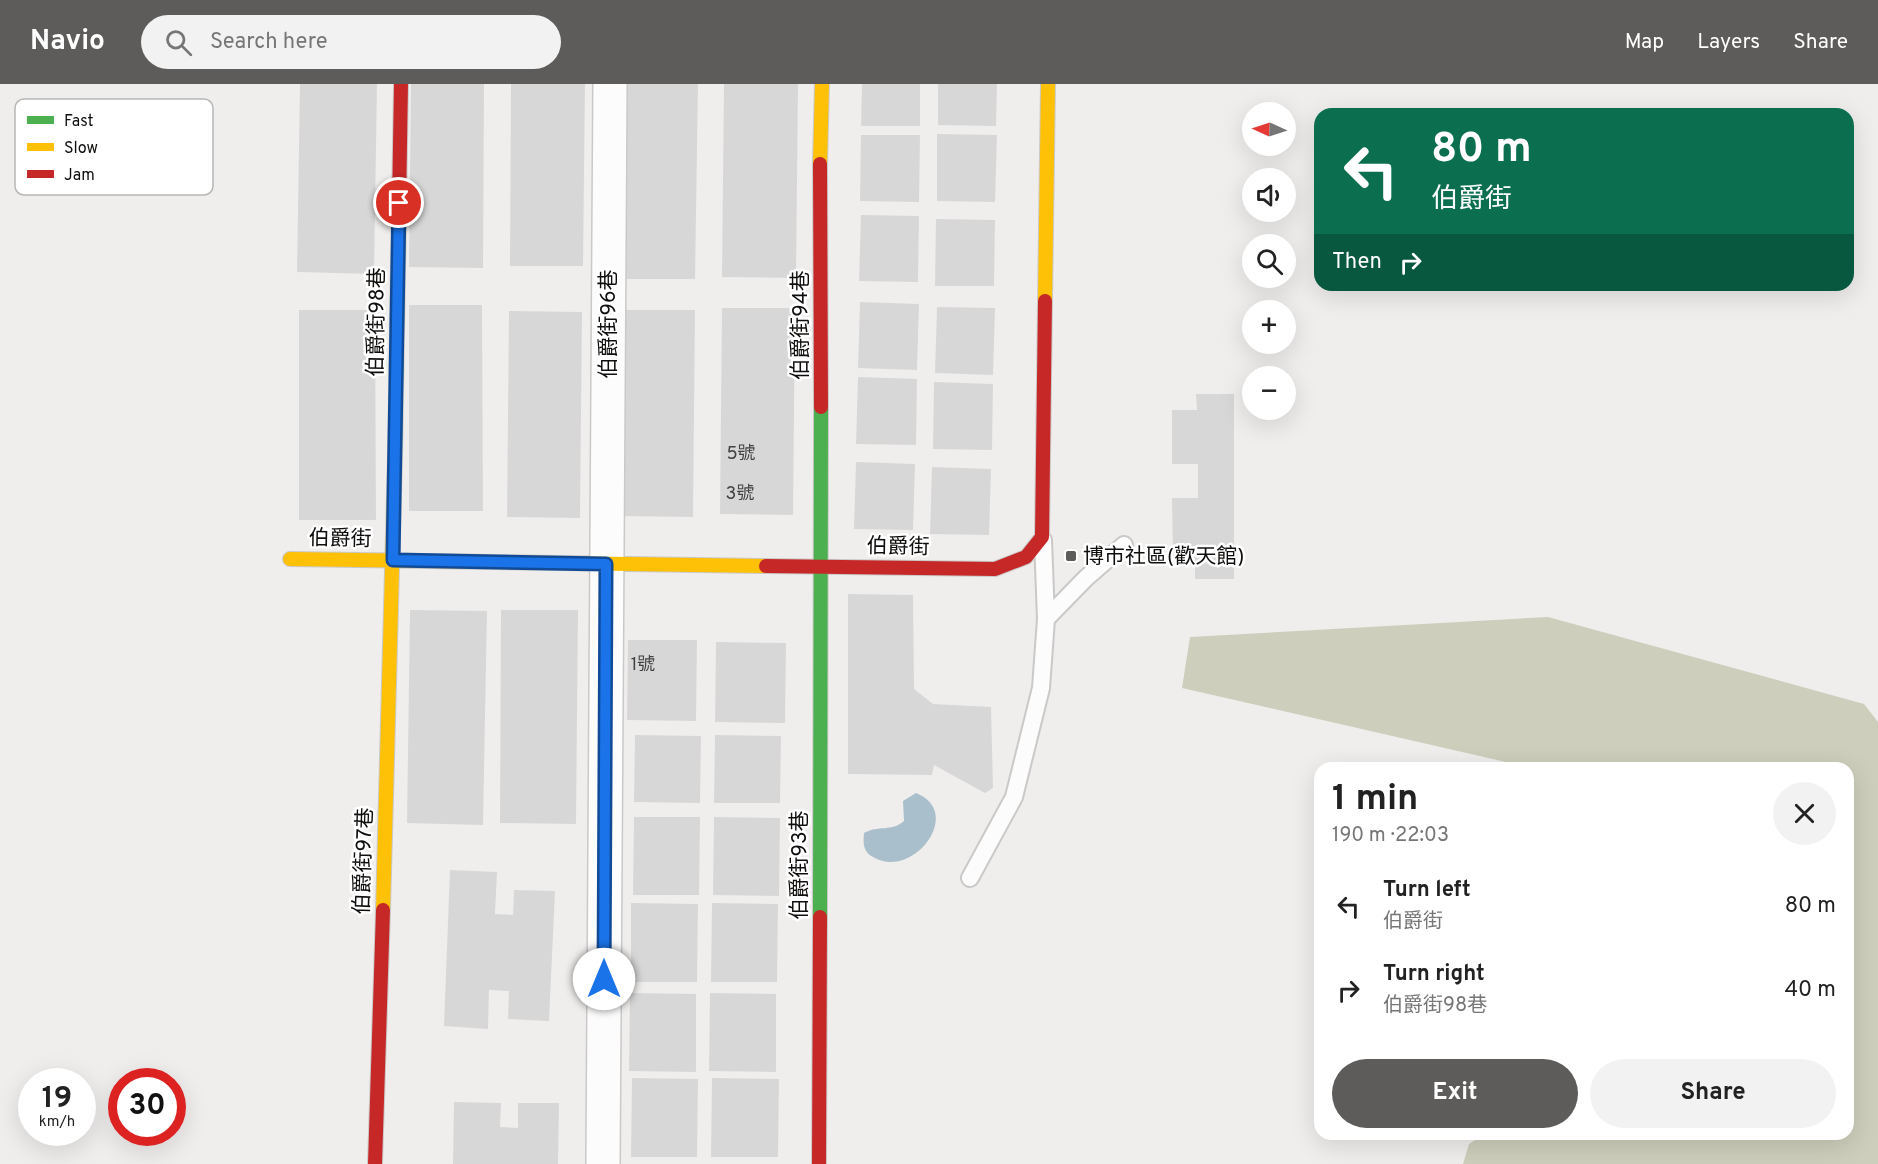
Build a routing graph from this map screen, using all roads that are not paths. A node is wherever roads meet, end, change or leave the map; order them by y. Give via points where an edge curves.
1 (401, 84) edge
2 (610, 84) edge
3 (822, 84) edge
4 (1048, 84) edge
5 (1042, 537) junction
6 (1124, 545) dead end
7 (290, 559) dead end
8 (393, 560) junction
9 (606, 564) junction
10 (822, 566) junction
11 (1046, 619) junction
12 (970, 878) dead end
13 (375, 1164) edge
14 (603, 1164) edge
15 (819, 1164) edge

1 - 8 street, 伯爵街98巷
2 - 9 street, 伯爵街96巷
3 - 10 street, 伯爵街94巷
4 - 5 street
5 - 10 street, 伯爵街 via 1026,557 995,568
5 - 11 lane
6 - 11 lane
7 - 8 street, 伯爵街
8 - 9 street, 伯爵街
8 - 13 street, 伯爵街97巷
9 - 10 street, 伯爵街
9 - 14 street, 伯爵街96巷
10 - 15 street, 伯爵街93巷
11 - 12 lane via 1041,688 1014,797

